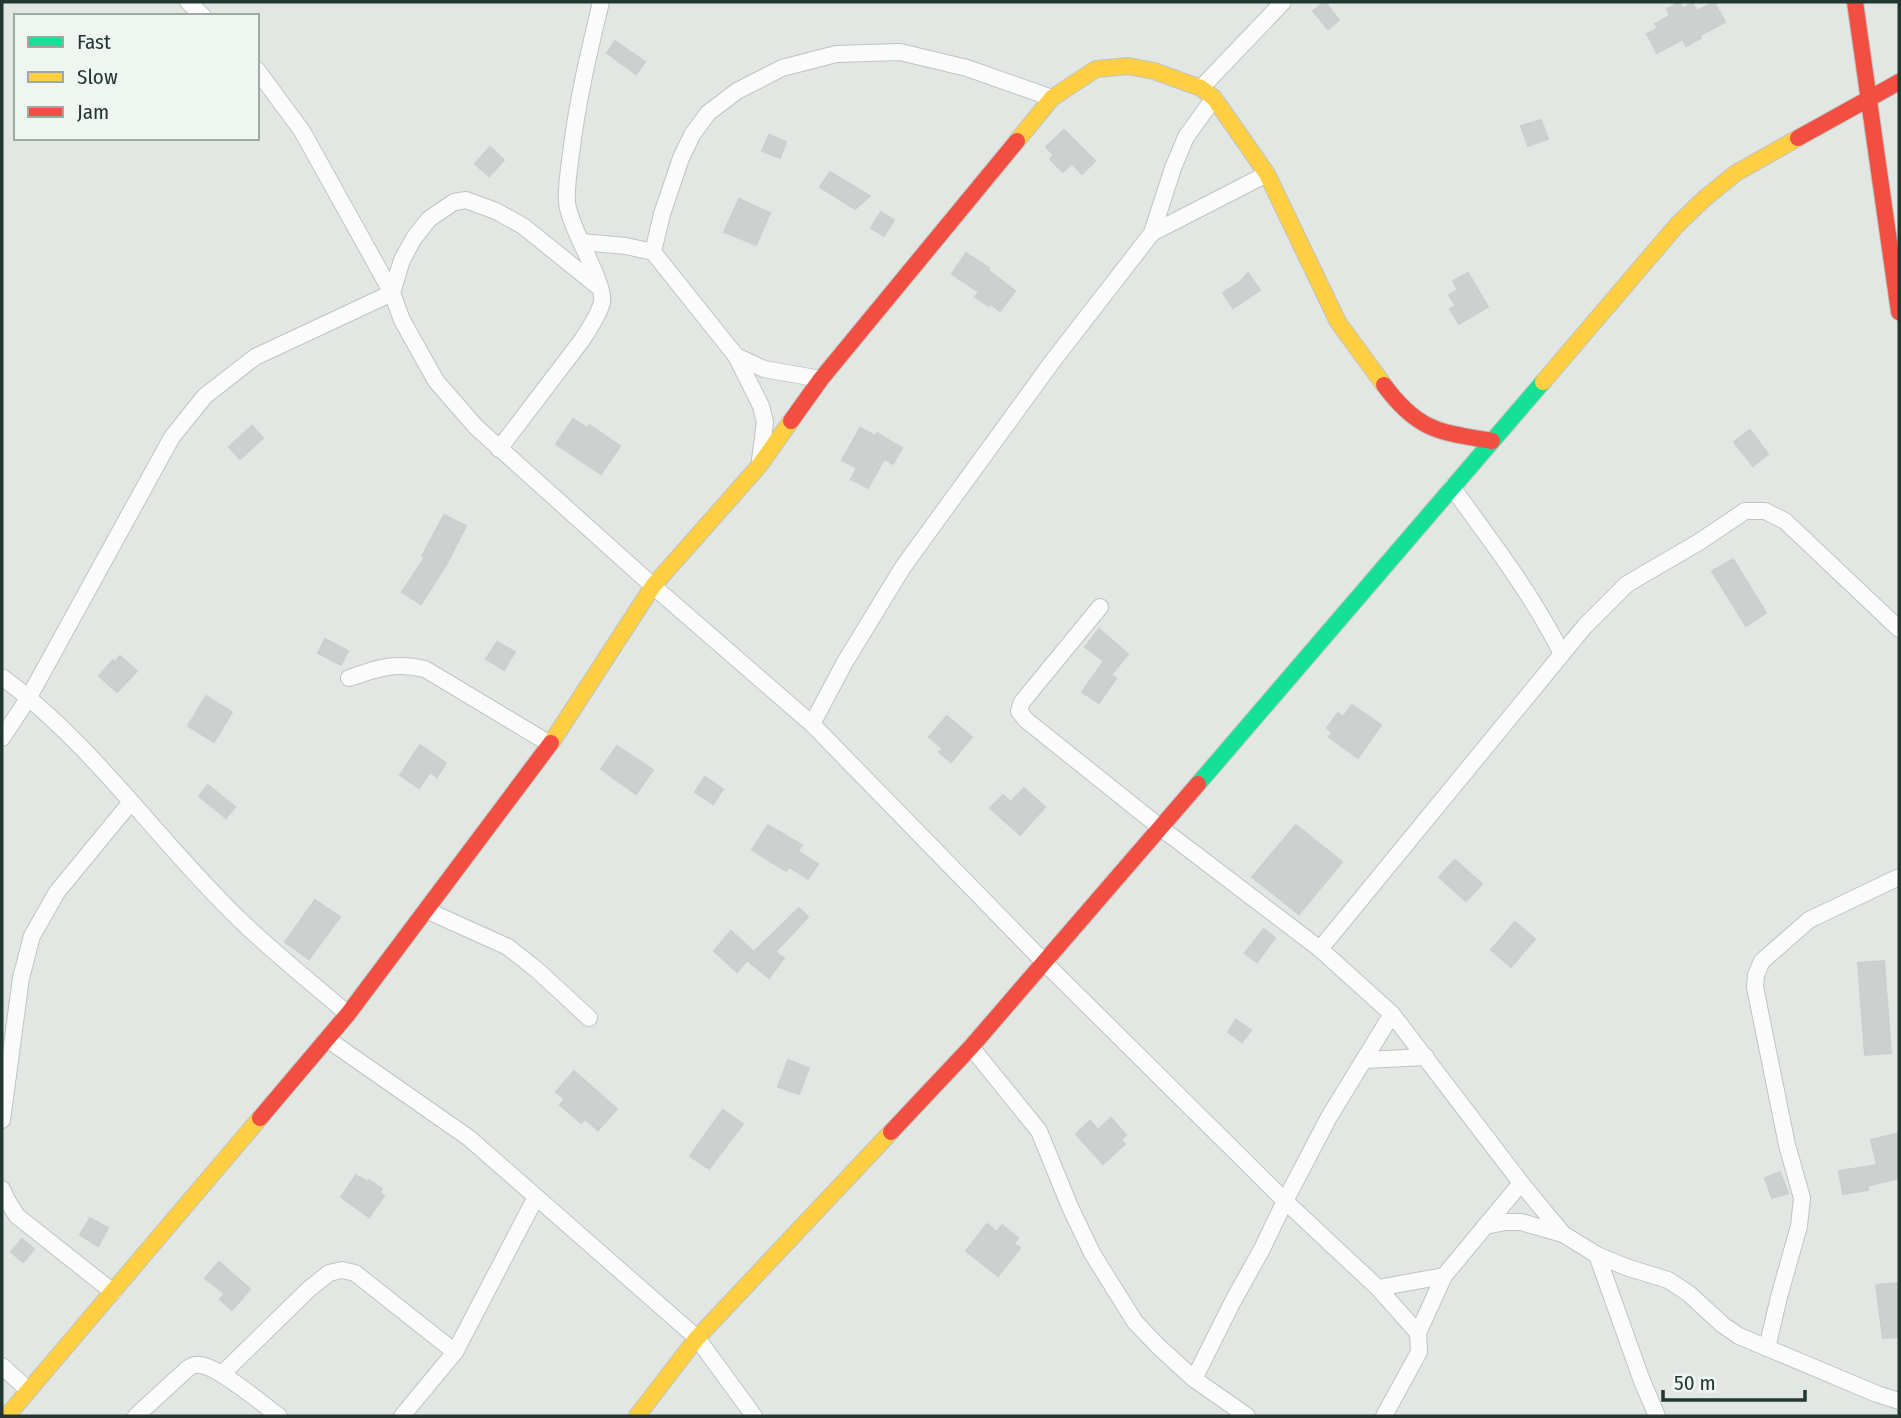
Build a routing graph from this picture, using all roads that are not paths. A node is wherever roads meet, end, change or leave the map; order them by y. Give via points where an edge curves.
1 (188, 2) edge
2 (601, 2) edge
3 (1283, 2) edge
4 (1855, 2) edge
5 (201, 14) edge
6 (259, 73) edge
7 (1899, 82) edge
8 (1208, 93) junction
9 (1052, 98) junction
10 (1869, 98) junction
11 (1267, 174) junction
12 (1152, 233) junction
13 (581, 242) junction
14 (653, 252) junction
15 (600, 288) junction
16 (392, 293) junction
17 (1899, 312) edge
18 (736, 356) junction
19 (821, 379) junction
20 (1492, 440) junction
21 (499, 449) junction
22 (759, 466) junction
23 (1452, 486) junction
24 (653, 586) junction
25 (1100, 607) dead end
26 (1899, 629) edge
27 (1562, 654) junction
28 (2, 677) edge
29 (349, 678) dead end
30 (29, 697) junction
31 (812, 724) junction
32 (2, 737) edge
33 (550, 744) junction
34 (131, 802) junction
35 (1161, 828) junction
36 (1899, 877) edge
37 (426, 910) junction
38 (1320, 949) junction
39 (1045, 963) junction
40 (348, 1014) junction
41 (1392, 1014) junction
42 (589, 1018) dead end
43 (327, 1039) junction
44 (971, 1047) junction
45 (1426, 1057) junction
46 (1364, 1060) junction
47 (2, 1120) edge
48 (1521, 1183) junction
49 (2, 1189) edge
50 (536, 1197) junction
51 (1284, 1201) junction
52 (1485, 1226) junction
53 (1563, 1234) junction
54 (1597, 1255) junction
55 (1444, 1276) junction
56 (1378, 1288) junction
57 (113, 1292) junction
58 (1418, 1334) junction
59 (697, 1338) junction
60 (1767, 1348) junction
61 (455, 1352) junction
62 (2, 1366) edge
63 (222, 1374) junction
64 (1194, 1379) junction
65 (29, 1390) junction
66 (1899, 1401) edge
67 (1225, 1410) edge
68 (7, 1416) edge
69 (136, 1416) edge
70 (279, 1416) edge
71 (402, 1416) edge
72 (637, 1416) edge
73 (754, 1416) edge
74 (1247, 1416) edge
75 (1384, 1416) edge
76 (1657, 1416) edge

1 - 5 street
2 - 13 street via 576,113 567,191 567,205
3 - 8 street
4 - 10 street
6 - 16 street via 302,131
7 - 10 street
8 - 9 street via 1154,71 1128,66 1096,69
8 - 11 street
8 - 12 street via 1173,168
9 - 14 street via 967,68 900,52 836,54 782,68 737,91 708,113 692,135
9 - 19 street
10 - 17 street
10 - 20 street via 1736,173 1704,198
11 - 12 street
11 - 20 street via 1338,322 1392,396 1420,423 1440,432
12 - 31 street via 903,567
13 - 14 street
13 - 15 street
14 - 18 street
15 - 16 street via 523,226 466,200 454,202 429,219 402,260
15 - 21 street via 602,301 582,340
16 - 21 street via 436,381
16 - 30 street via 255,357 205,396 172,437
18 - 19 street via 764,369
18 - 22 street via 765,422
19 - 22 street
20 - 23 street
21 - 24 street
22 - 24 street
23 - 27 street via 1533,601
23 - 35 street
24 - 31 street
24 - 33 street
25 - 35 street via 1028,693 1019,711
26 - 27 street via 1785,521 1765,511 1745,511 1627,584
27 - 38 street
28 - 30 street
29 - 33 street via 377,668 406,665 425,669
30 - 32 street
30 - 34 street
31 - 39 street
33 - 37 street
34 - 40 street via 240,920
34 - 47 street via 57,892 32,936 21,978
35 - 38 street
35 - 39 street
36 - 60 street via 1809,920 1762,961 1756,975 1787,1144 1802,1198
37 - 40 street
37 - 42 street via 508,947
38 - 41 street
39 - 44 street
39 - 51 street
40 - 43 street
41 - 45 street
41 - 46 street
43 - 50 street via 469,1138
43 - 57 street
44 - 59 street
44 - 64 street via 1039,1131 1092,1253 1135,1322
45 - 46 street
45 - 48 street
46 - 51 street
48 - 52 street
48 - 53 street
49 - 57 street via 18,1216
50 - 59 street
50 - 61 street
51 - 56 street
51 - 64 street
52 - 53 street via 1521,1222
52 - 55 street
53 - 54 street
54 - 60 street via 1668,1280 1731,1331
54 - 76 street
55 - 56 street
55 - 58 street
56 - 58 street
57 - 65 street
58 - 75 street via 1419,1352
59 - 72 street
59 - 73 street
60 - 66 street
61 - 63 street via 355,1273 342,1270 329,1273 309,1289
61 - 71 street
62 - 65 street
63 - 69 street via 202,1364 193,1365
63 - 70 street
64 - 67 street
65 - 68 street
67 - 74 street

